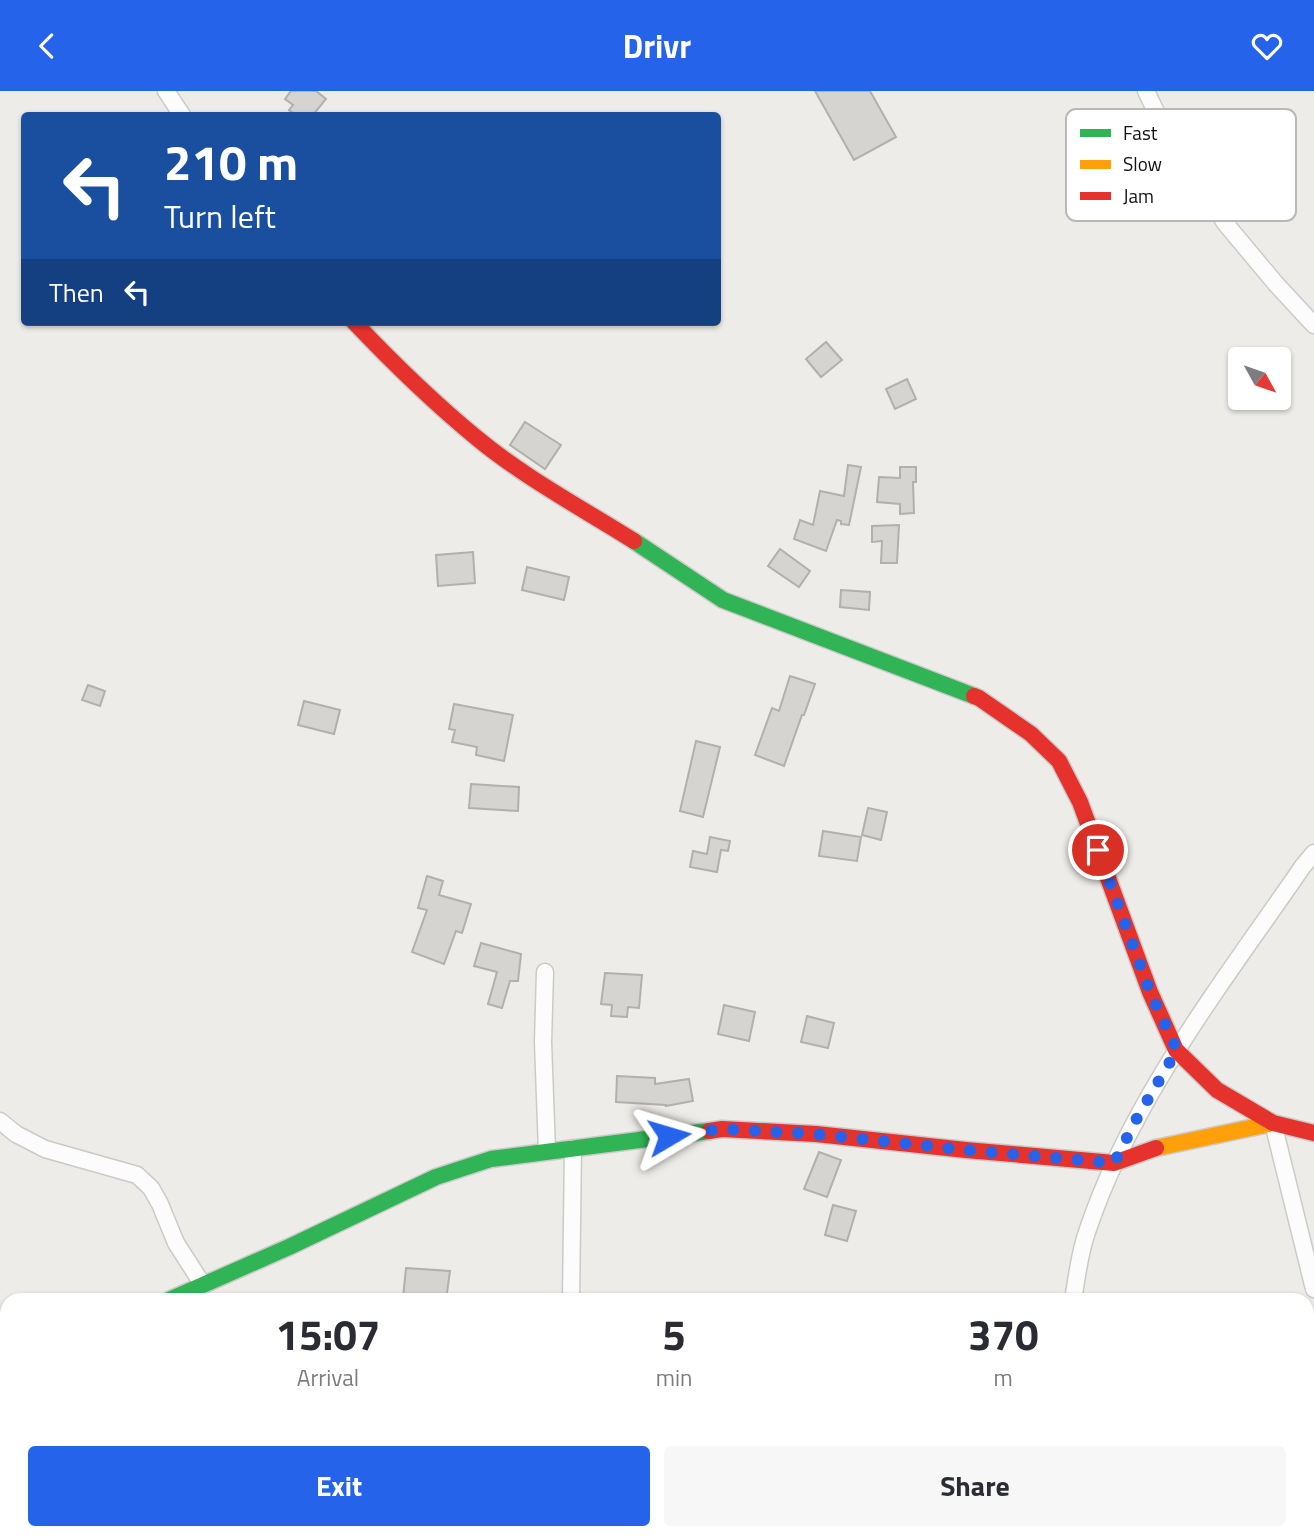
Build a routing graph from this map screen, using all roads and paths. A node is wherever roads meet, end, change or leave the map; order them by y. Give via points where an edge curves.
1 (166, 91) edge
2 (1146, 91) edge
3 (1155, 109) edge
4 (180, 112) edge
5 (1224, 221) edge
6 (1314, 325) edge
7 (358, 326) edge
8 (1314, 853) edge
9 (545, 972) dead end
10 (1177, 1050) junction
11 (0, 1121) edge
12 (1273, 1123) junction
13 (1314, 1133) edge
14 (572, 1148) junction
15 (547, 1151) junction
16 (1114, 1163) junction
17 (203, 1285) junction
18 (1314, 1289) edge
19 (185, 1293) edge
20 (571, 1293) edge
21 (1074, 1293) edge

1 - 4 street
2 - 3 street
5 - 6 street
7 - 10 street via 478,440 723,600 979,698 1031,734 1059,761 1080,802 1150,992
8 - 10 street
9 - 15 street via 542,1042
10 - 12 street via 1217,1090
10 - 16 street
11 - 17 street via 45,1149 138,1175 151,1188 176,1243
12 - 13 street
12 - 16 street via 1170,1144
12 - 18 street
14 - 15 street
14 - 16 street via 722,1129
14 - 20 street
15 - 17 street via 491,1159 436,1177
16 - 21 street via 1086,1234
17 - 19 street

